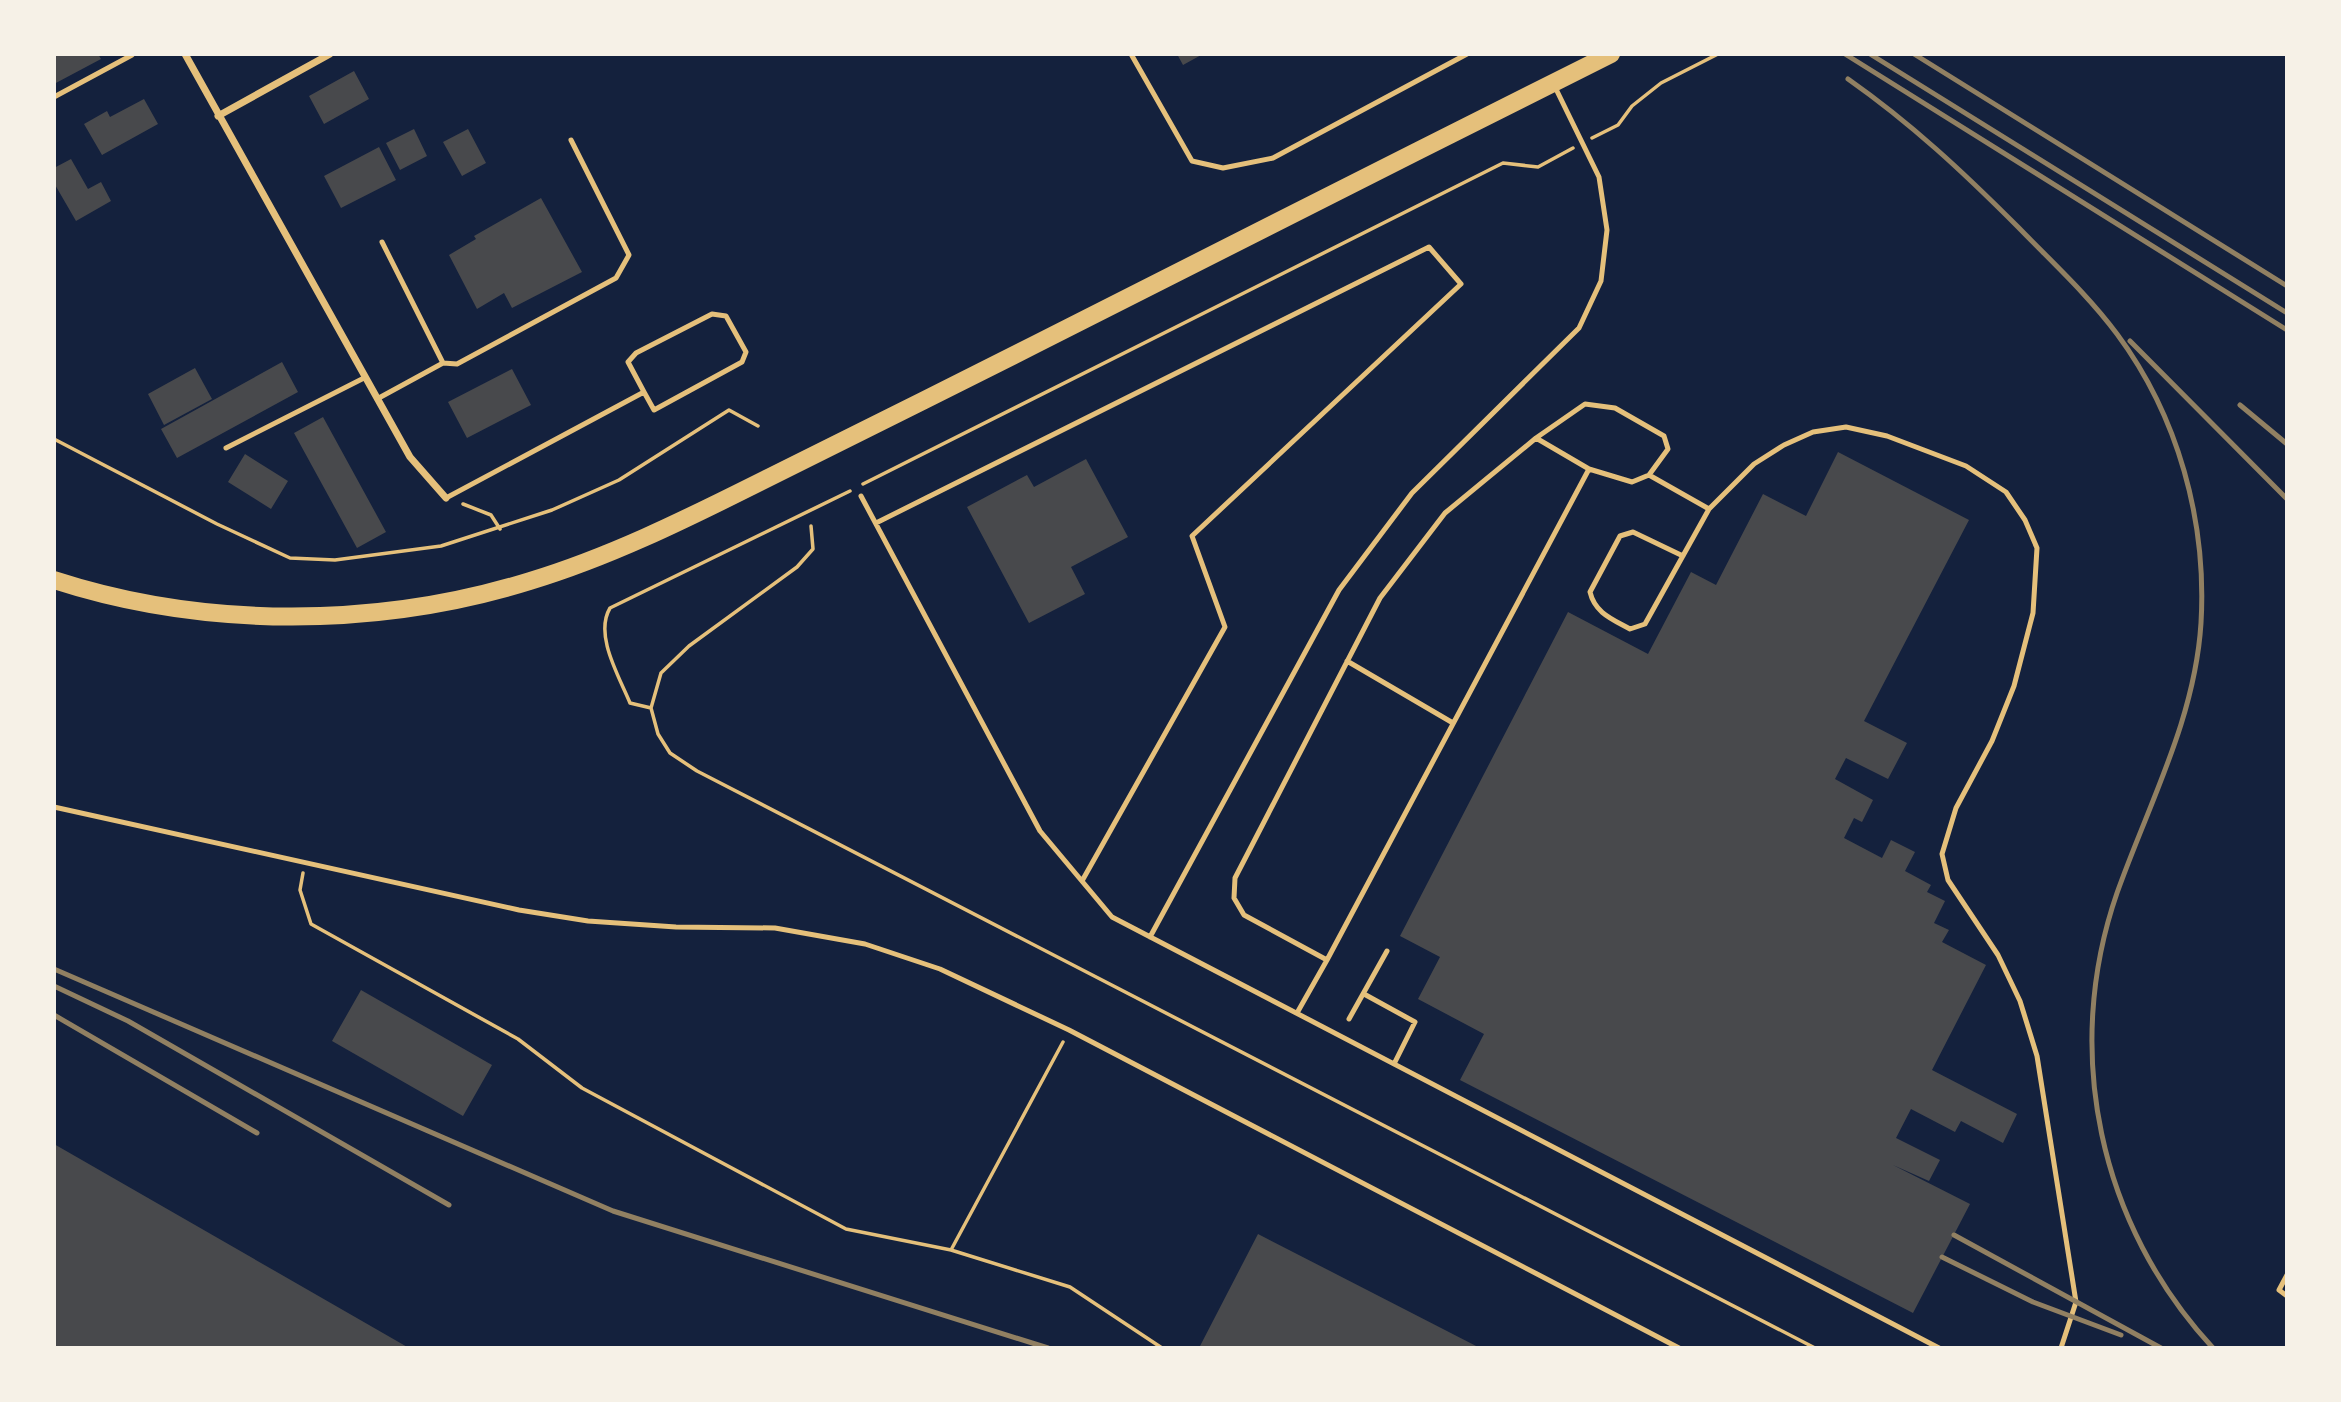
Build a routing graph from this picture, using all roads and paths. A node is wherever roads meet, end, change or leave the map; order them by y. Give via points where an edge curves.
1 (185, 54) edge
2 (1131, 54) edge
3 (1467, 54) edge
4 (1611, 54) edge
5 (1718, 54) edge
6 (132, 55) edge
7 (327, 55) edge
8 (1553, 83) junction
9 (54, 97) edge
10 (218, 116) junction
11 (1618, 125) dead end
12 (571, 141) dead end
13 (1538, 167) dead end
14 (382, 242) dead end
15 (443, 363) junction
16 (364, 378) junction
17 (644, 392) junction
18 (377, 399) junction
19 (758, 426) dead end
20 (1536, 438) junction
21 (54, 439) edge
22 (226, 448) dead end
23 (1590, 468) junction
24 (1649, 474) junction
25 (861, 496) dead end
26 (446, 498) junction
27 (1709, 509) junction
28 (876, 523) junction
29 (811, 526) dead end
30 (500, 529) junction
31 (1683, 556) junction
32 (54, 580) edge
33 (1348, 661) junction
34 (651, 708) junction
35 (1453, 723) junction
36 (54, 807) edge
37 (305, 861) junction
38 (1082, 881) junction
39 (1150, 937) junction
40 (1387, 951) dead end
41 (1327, 960) junction
42 (1364, 994) junction
43 (1297, 1013) junction
44 (1349, 1019) dead end
45 (1069, 1030) junction
46 (1394, 1064) junction
47 (951, 1250) junction
48 (2287, 1275) edge
49 (2287, 1296) edge
50 (1162, 1348) edge
51 (1679, 1348) edge
52 (1815, 1348) edge
53 (1939, 1348) edge
54 (2061, 1348) edge

1 - 10 street
2 - 3 lane via 1192,160 1223,168 1273,158
4 - 8 main road
5 - 11 path via 1661,83 1632,106
6 - 9 lane
7 - 10 street
8 - 32 main road via 664,529 526,583 396,610 316,616 159,606
8 - 39 lane via 1598,177 1607,230 1601,281 1579,328 1412,493 1339,590
10 - 16 street
12 - 15 lane via 629,255 616,278 457,364
13 - 34 path via 1503,163 610,608 605,617 607,646 629,703
14 - 15 lane
15 - 18 lane
16 - 18 street
16 - 22 lane
17 - 17 lane via 628,362 636,353 712,314 726,316 746,352 742,362 654,410
17 - 26 lane
18 - 26 street via 411,457
19 - 30 path via 729,410 619,480
20 - 23 lane
20 - 24 lane via 1585,404 1615,408 1664,436 1668,449
20 - 33 lane via 1445,513 1380,598
21 - 30 path via 290,558 379,556 441,546
23 - 24 lane via 1632,482
23 - 35 lane
24 - 27 lane
25 - 28 lane
26 - 30 path via 491,515
27 - 31 lane
27 - 54 lane via 1754,464 1784,445 1813,432 1846,427 1888,436 1966,466 2006,492 2037,548 2033,613 2014,686 1992,741 1956,808 1942,854 1948,880 1998,955 2020,1001 2036,1056 2076,1302
28 - 38 lane via 1040,831
28 - 38 lane via 1429,247 1461,284 1192,536 1225,627
29 - 34 path via 813,549 797,567 689,646 661,673
31 - 31 lane via 1645,624 1630,629 1593,605 1590,592 1620,537 1633,533
33 - 35 lane
33 - 41 lane via 1235,878 1234,898 1244,915
34 - 52 path via 658,734 670,753 697,771
35 - 41 lane
36 - 37 lane
37 - 45 lane via 519,910 588,921 775,928 864,944 940,969
37 - 47 path via 300,890 311,924 518,1039 582,1088 846,1229
38 - 39 lane via 1112,917
39 - 43 lane
40 - 42 lane
41 - 43 lane
42 - 44 lane
42 - 46 lane via 1415,1022
43 - 46 lane
45 - 47 path
45 - 51 lane
46 - 53 lane
47 - 50 path via 1070,1287
48 - 49 lane via 2279,1290

